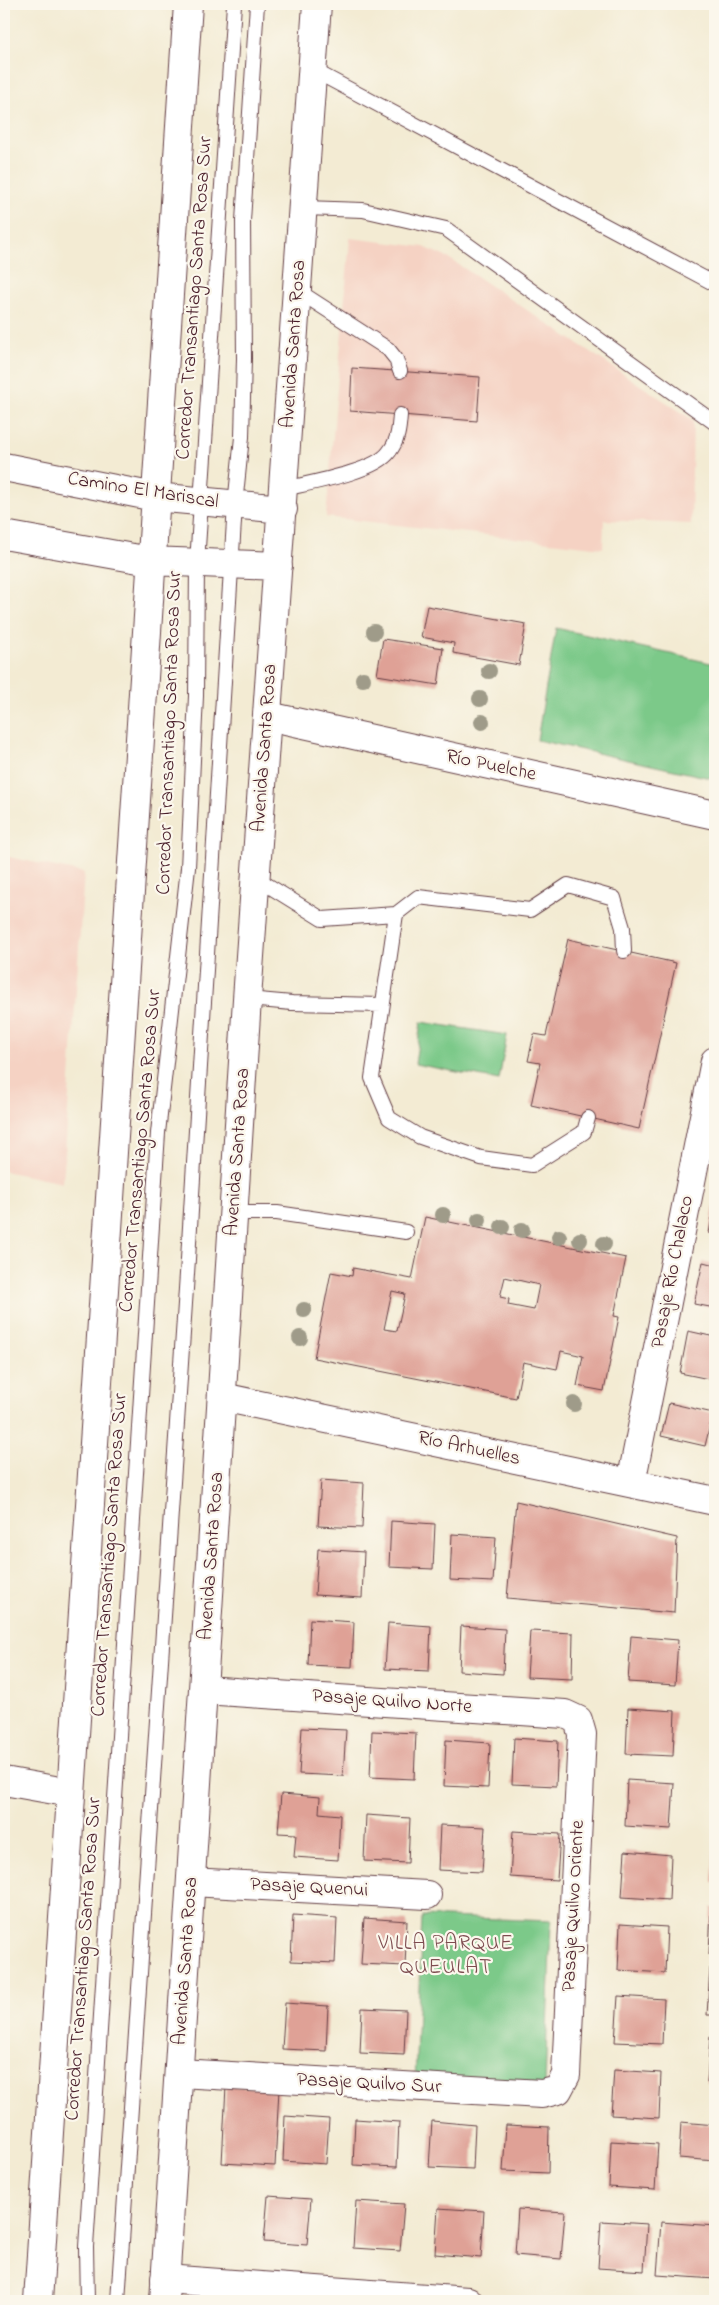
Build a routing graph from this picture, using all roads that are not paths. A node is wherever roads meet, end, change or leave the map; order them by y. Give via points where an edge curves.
1 (188, 4) edge
2 (234, 4) edge
3 (257, 4) edge
4 (317, 4) edge
5 (313, 70) junction
6 (304, 208) junction
7 (715, 284) edge
8 (298, 291) junction
9 (400, 371) dead end
10 (400, 415) dead end
11 (715, 423) edge
12 (4, 467) edge
13 (155, 496) junction
14 (283, 499) junction
15 (202, 501) junction
16 (235, 505) junction
17 (4, 535) edge
18 (150, 561) junction
19 (197, 563) junction
20 (232, 564) junction
21 (278, 566) junction
22 (268, 716) junction
23 (715, 814) edge
24 (256, 878) junction
25 (396, 914) junction
26 (624, 951) dead end
27 (247, 999) junction
28 (382, 1004) junction
29 (715, 1061) edge
30 (588, 1118) dead end
31 (234, 1213) junction
32 (406, 1232) dead end
33 (222, 1397) junction
34 (631, 1483) junction
35 (715, 1501) edge
36 (204, 1690) junction
37 (578, 1720) joint
38 (4, 1781) edge
39 (71, 1793) junction
40 (191, 1882) junction
41 (427, 1895) dead end
42 (179, 2073) junction
43 (558, 2090) joint
44 (165, 2290) edge
45 (38, 2301) edge
46 (87, 2301) edge
47 (118, 2301) edge
48 (468, 2301) edge

1 - 13 main road
2 - 15 lane, Corredor Transantiago Santa Rosa Sur
3 - 16 lane, Corredor Transantiago Santa Rosa Sur via 243,221 242,437
4 - 5 main road, Avenida Santa Rosa
5 - 6 main road, Avenida Santa Rosa
5 - 7 lane
6 - 8 main road, Avenida Santa Rosa
6 - 11 lane via 363,210 446,229
8 - 9 lane via 388,350
8 - 14 main road, Avenida Santa Rosa
10 - 14 lane via 395,444 380,462
12 - 13 main road, Camino El Mariscal
13 - 15 main road, Camino El Mariscal
13 - 18 main road
14 - 16 main road, Camino El Mariscal
14 - 21 main road, Avenida Santa Rosa
15 - 16 main road, Camino El Mariscal
15 - 19 lane, Corredor Transantiago Santa Rosa Sur
16 - 20 lane, Corredor Transantiago Santa Rosa Sur
17 - 18 main road
18 - 19 main road
18 - 39 main road
19 - 20 main road
19 - 46 lane, Corredor Transantiago Santa Rosa Sur via 196,696 188,868 158,1133 89,2198
20 - 21 main road
20 - 47 lane, Corredor Transantiago Santa Rosa Sur
21 - 22 main road, Avenida Santa Rosa
22 - 23 main road, Río Puelche
22 - 24 main road, Avenida Santa Rosa
24 - 25 lane via 322,919
24 - 27 main road, Avenida Santa Rosa
25 - 26 lane via 418,897 530,910 568,885 614,898 623,928
25 - 28 lane
27 - 28 lane
27 - 31 main road, Avenida Santa Rosa
28 - 30 lane via 372,1078 389,1118 420,1137 481,1158 532,1165 584,1132
29 - 34 main road, Pasaje Río Chalaco
31 - 32 lane via 277,1213
31 - 33 main road, Avenida Santa Rosa
33 - 34 main road, Río Arhuelles
33 - 36 main road, Avenida Santa Rosa
34 - 35 main road, Río Arhuelles
36 - 37 main road, Pasaje Quilvo Norte via 565,1714
36 - 40 main road, Avenida Santa Rosa
37 - 43 main road, Pasaje Quilvo Oriente via 582,1734 566,2075
38 - 39 main road
39 - 45 main road
40 - 41 main road, Pasaje Quenui
40 - 42 main road, Avenida Santa Rosa
42 - 43 main road, Pasaje Quilvo Sur via 542,2094
42 - 44 main road, Avenida Santa Rosa
44 - 48 main road

